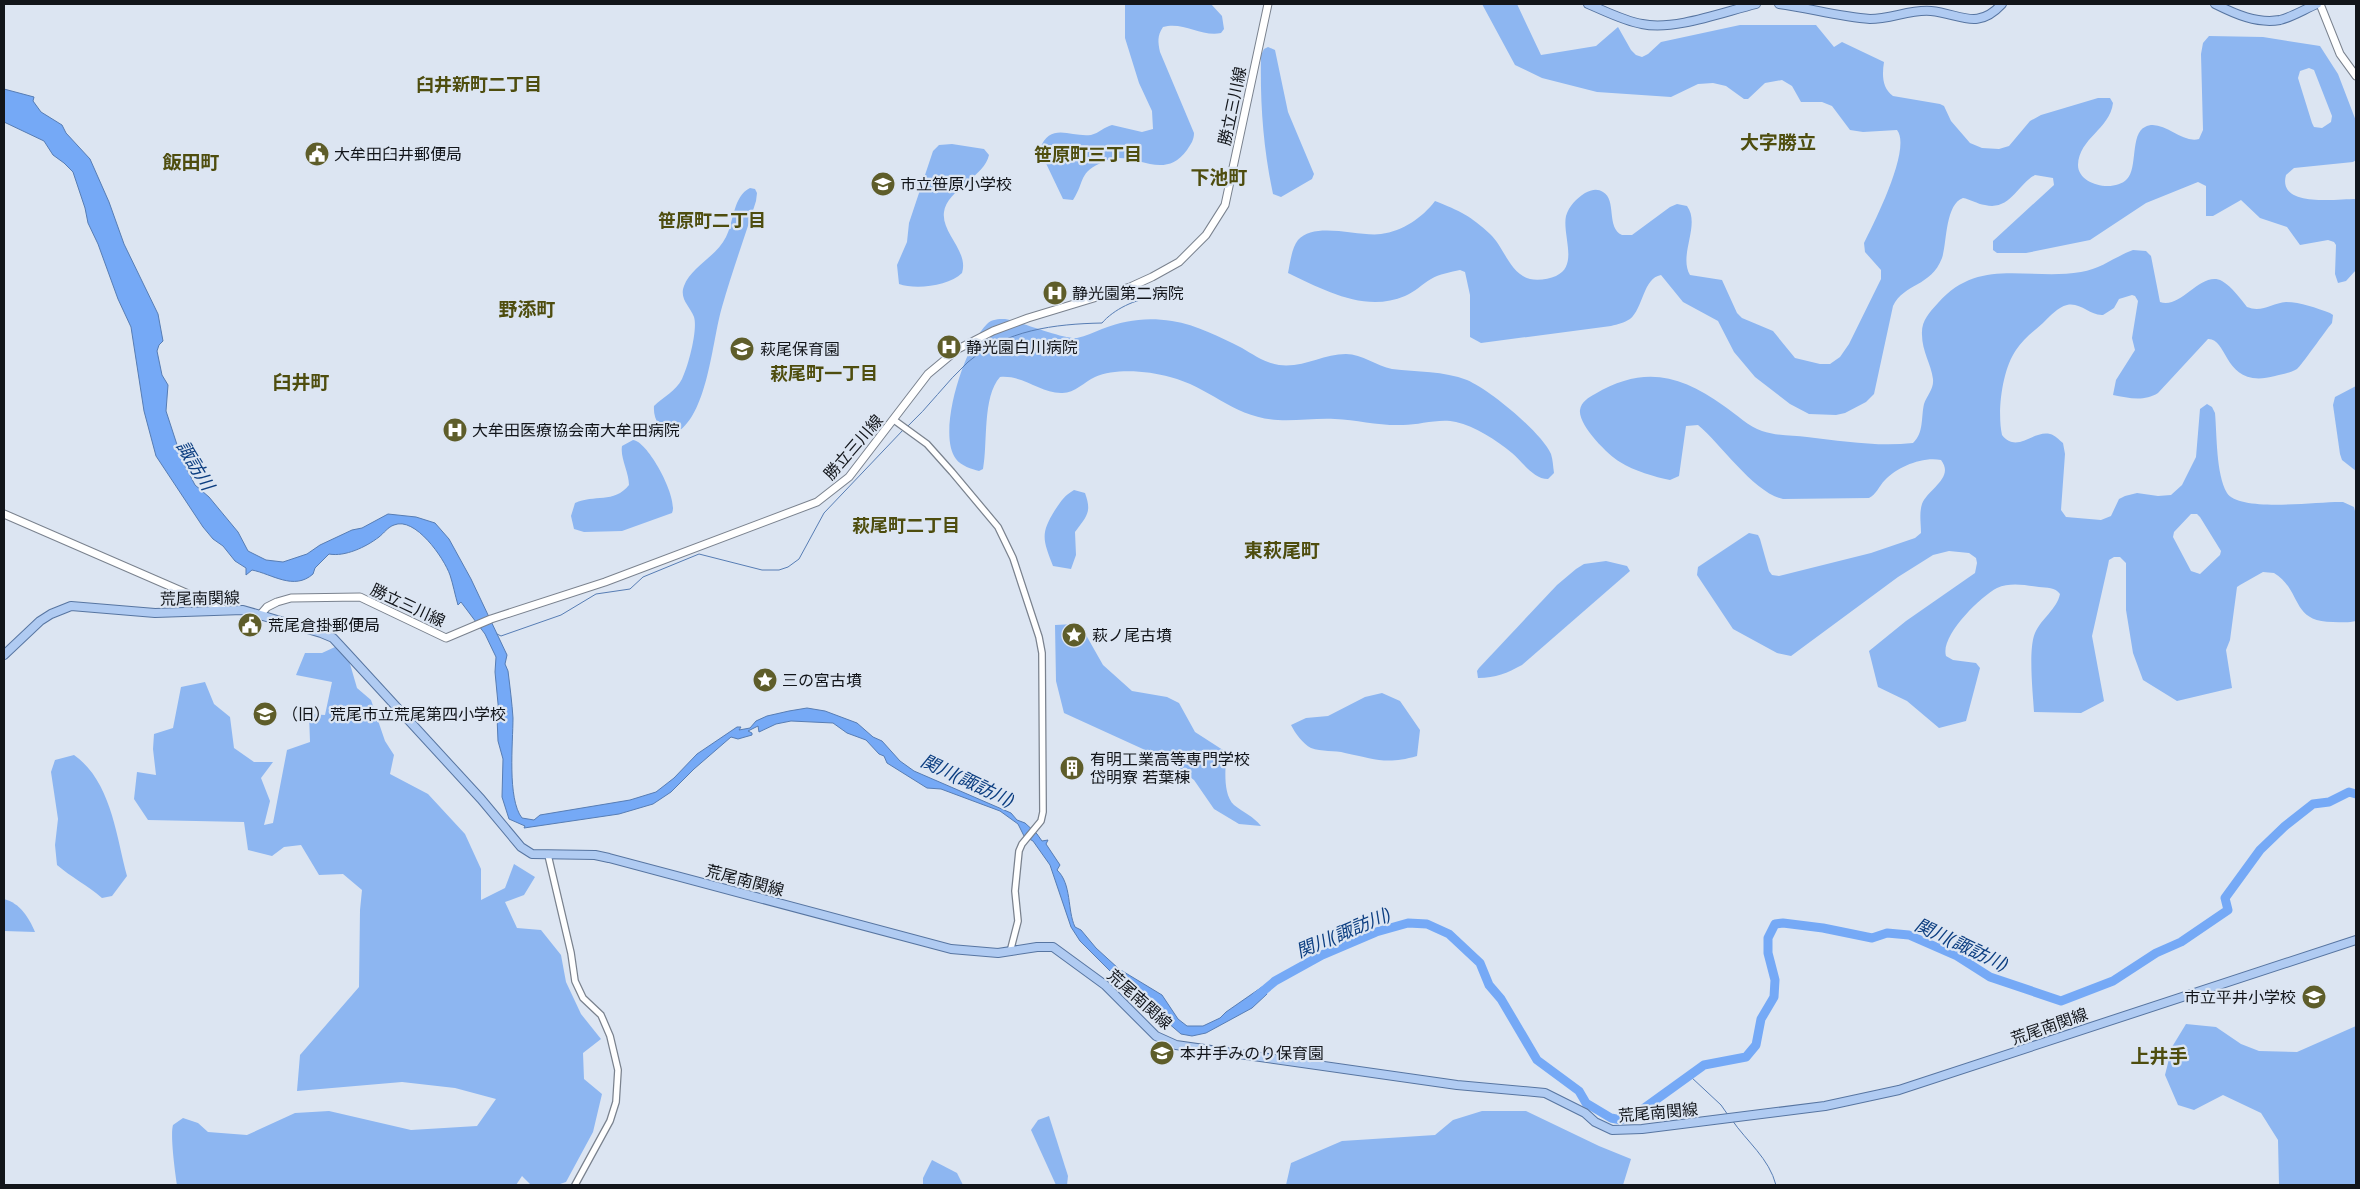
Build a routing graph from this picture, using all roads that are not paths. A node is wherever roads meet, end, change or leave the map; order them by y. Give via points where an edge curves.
1 (1268, 4) edge
2 (1588, 4) edge
3 (1756, 4) edge
4 (1779, 4) edge
5 (2002, 4) edge
6 (2215, 4) edge
7 (2318, 4) edge
8 (2356, 76) edge
9 (894, 420) junction
10 (4, 514) edge
11 (226, 610) junction
12 (260, 615) junction
13 (4, 655) edge
14 (548, 855) junction
15 (2356, 940) edge
16 (1010, 952) junction
17 (575, 1185) edge

1 - 9 main road, 勝立三川線 via 1225,205 1206,235 1178,262 1144,281 1028,318 958,349 928,374
2 - 3 main road via 1634,22 1664,26
4 - 5 main road via 1869,19 1932,11 1974,20 1993,14
6 - 7 main road via 2246,18 2281,20
7 - 8 main road via 2340,54
9 - 12 main road, 勝立三川線 via 849,477 817,502 446,638 360,597 292,598 267,607
9 - 16 street via 926,444 998,527 1013,558 1038,637 1043,668 1043,812 1038,825 1019,851 1015,891 1018,921
10 - 11 main road
11 - 12 main road, 荒尾南関線
11 - 13 main road, 荒尾南関線 via 155,613 70,606 40,621
12 - 14 main road, 荒尾南関線 via 333,638 521,846 532,854
14 - 16 main road, 荒尾南関線 via 595,855 950,948 985,953
14 - 17 street via 575,981 583,998 601,1015 618,1070 616,1102 610,1121
15 - 16 main road, 荒尾南関線 via 1907,1088 1825,1106 1625,1131 1612,1130 1545,1093 1458,1085 1176,1045 1156,1036 1105,985 1053,947

